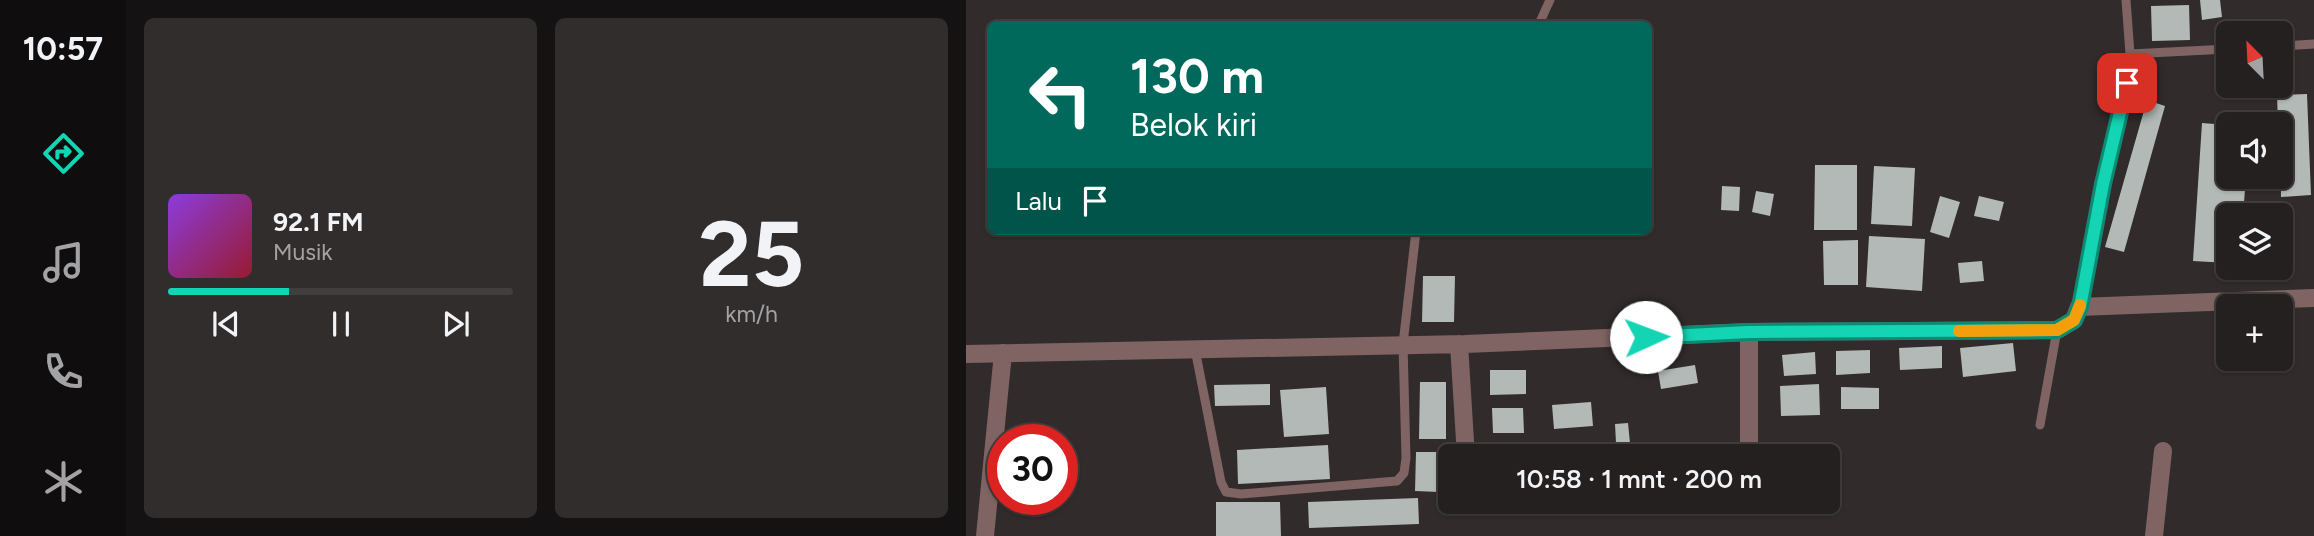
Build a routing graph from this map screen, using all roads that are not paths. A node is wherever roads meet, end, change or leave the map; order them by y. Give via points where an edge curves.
1 (1550, 0) edge
2 (2126, 0) edge
3 (1540, 21) edge
4 (2314, 44) edge
5 (2293, 45) edge
6 (2216, 50) edge
7 (2130, 54) junction
8 (1416, 235) edge
9 (2314, 298) edge
10 (2080, 307) junction
11 (2057, 330) junction
12 (1749, 332) junction
13 (1403, 344) junction
14 (1459, 344) junction
15 (1195, 349) junction
16 (966, 354) edge
17 (1003, 354) junction
18 (2040, 425) dead end
19 (1465, 444) edge
20 (1749, 444) edge
21 (2162, 451) dead end
22 (985, 536) edge
23 (2154, 536) edge

1 - 3 lane
2 - 7 lane
4 - 5 lane
6 - 7 lane
7 - 10 lane
8 - 13 lane
9 - 10 street
10 - 11 street via 2074,320
11 - 12 street
11 - 18 lane
12 - 14 street
12 - 20 street
13 - 14 street
13 - 15 street
13 - 15 lane via 1406,458 1399,479 1241,494 1226,492 1221,482
14 - 19 street
15 - 17 street
16 - 17 street
17 - 22 street
21 - 23 street

